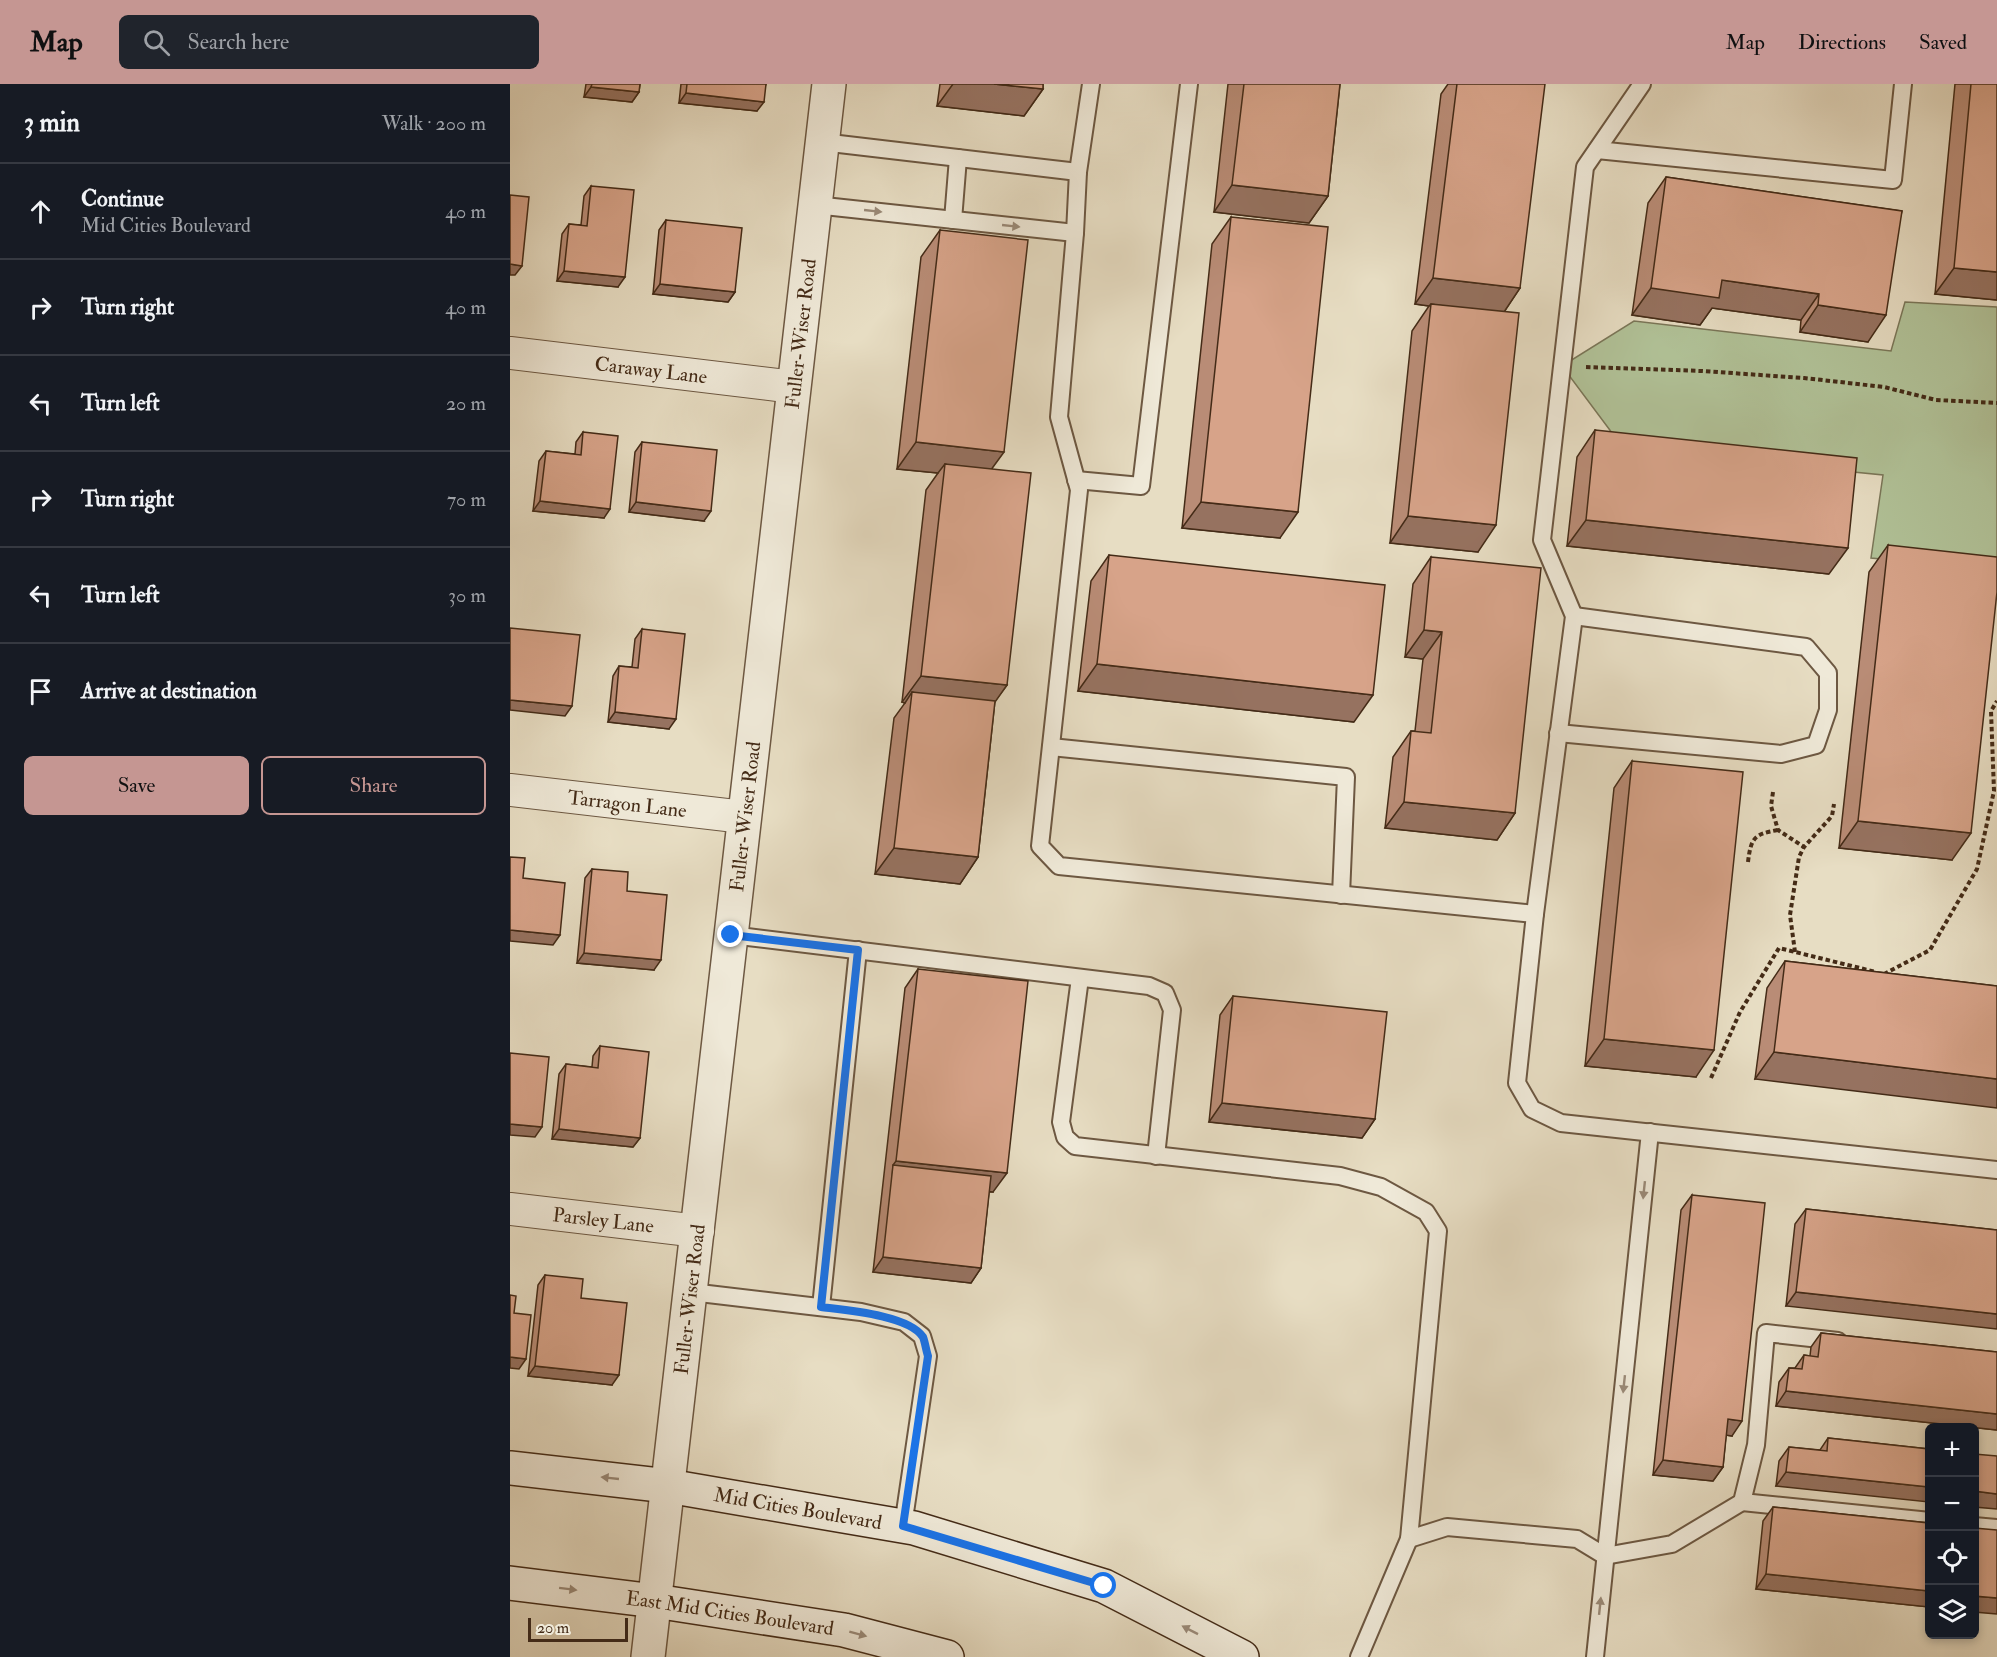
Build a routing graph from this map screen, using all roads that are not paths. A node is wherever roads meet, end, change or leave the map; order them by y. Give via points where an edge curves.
1 (829, 84) edge
2 (1091, 84) edge
3 (1189, 84) edge
4 (1642, 84) edge
5 (1903, 84) edge
6 (822, 142) junction
7 (1597, 150) junction
8 (958, 158) junction
9 (1078, 172) junction
10 (815, 205) junction
11 (953, 220) junction
12 (1075, 233) junction
13 (510, 353) edge
14 (794, 387) junction
15 (1076, 480) junction
16 (1574, 616) junction
17 (1558, 733) junction
18 (1050, 747) junction
19 (510, 790) edge
20 (744, 817) junction
21 (1341, 895) junction
22 (1535, 914) junction
23 (731, 935) junction
24 (858, 950) junction
25 (1080, 978) junction
26 (1650, 1132) junction
27 (1156, 1156) junction
28 (1997, 1170) edge
29 (510, 1209) edge
30 (698, 1231) junction
31 (691, 1292) junction
32 (821, 1307) junction
33 (1858, 1343) edge
34 (510, 1468) edge
35 (668, 1486) junction
36 (1742, 1502) junction
37 (1925, 1521) edge
38 (903, 1526) junction
39 (1979, 1526) edge
40 (1997, 1528) edge
41 (1409, 1539) junction
42 (1605, 1556) junction
43 (510, 1582) edge
44 (655, 1601) junction
45 (648, 1657) edge
46 (946, 1657) edge
47 (1242, 1657) edge
48 (1359, 1657) edge
49 (1595, 1657) edge

1 - 6 street, Fuller-Wiser Road
2 - 9 lane
3 - 15 lane via 1141,486
4 - 7 lane
5 - 7 lane via 1893,180
6 - 8 lane
6 - 10 street, Fuller-Wiser Road
7 - 16 lane via 1585,166 1542,540
8 - 9 lane
8 - 11 lane
9 - 12 lane
10 -> 11 lane
10 - 14 street, Fuller-Wiser Road
11 -> 12 lane
12 - 15 lane via 1059,417
13 - 14 street, Caraway Lane
14 - 20 street, Fuller-Wiser Road
15 - 18 lane via 1079,490
16 - 17 lane
16 - 17 lane via 1806,647 1828,673 1828,710 1816,745 1781,754
17 - 22 lane
18 - 21 lane via 1040,846 1059,866
18 - 21 lane via 1346,777
19 - 20 street, Tarragon Lane
20 - 23 street, Fuller-Wiser Road
21 - 22 lane
22 - 26 lane via 1517,1083 1532,1108 1561,1123
23 - 24 lane
23 - 30 street, Fuller-Wiser Road
24 - 25 lane
24 - 32 lane
25 - 27 lane via 1149,986 1165,993 1172,1010
25 - 27 lane via 1061,1122 1065,1137 1075,1146
26 - 28 lane
26 -> 42 lane
27 - 41 lane via 1340,1176 1381,1187 1426,1212 1438,1232
29 - 30 street, Parsley Lane
30 - 31 street, Fuller-Wiser Road
31 - 32 lane
31 - 35 street, Fuller-Wiser Road
32 - 38 lane via 904,1322 922,1336 928,1356
33 - 36 lane via 1766,1333 1756,1445
35 -> 34 street, Mid Cities Boulevard
35 - 38 street, Mid Cities Boulevard
35 - 44 street, Fuller-Wiser Road
36 - 37 lane
36 - 42 lane via 1672,1544
47 -> 38 street, Mid Cities Boulevard via 1104,1586
39 - 40 lane
41 - 42 lane via 1447,1527 1577,1539
41 - 48 lane
49 -> 42 lane
43 -> 44 street, East Mid Cities Boulevard
44 - 45 street, Fuller-Wiser Road
44 -> 46 street, East Mid Cities Boulevard via 844,1630

